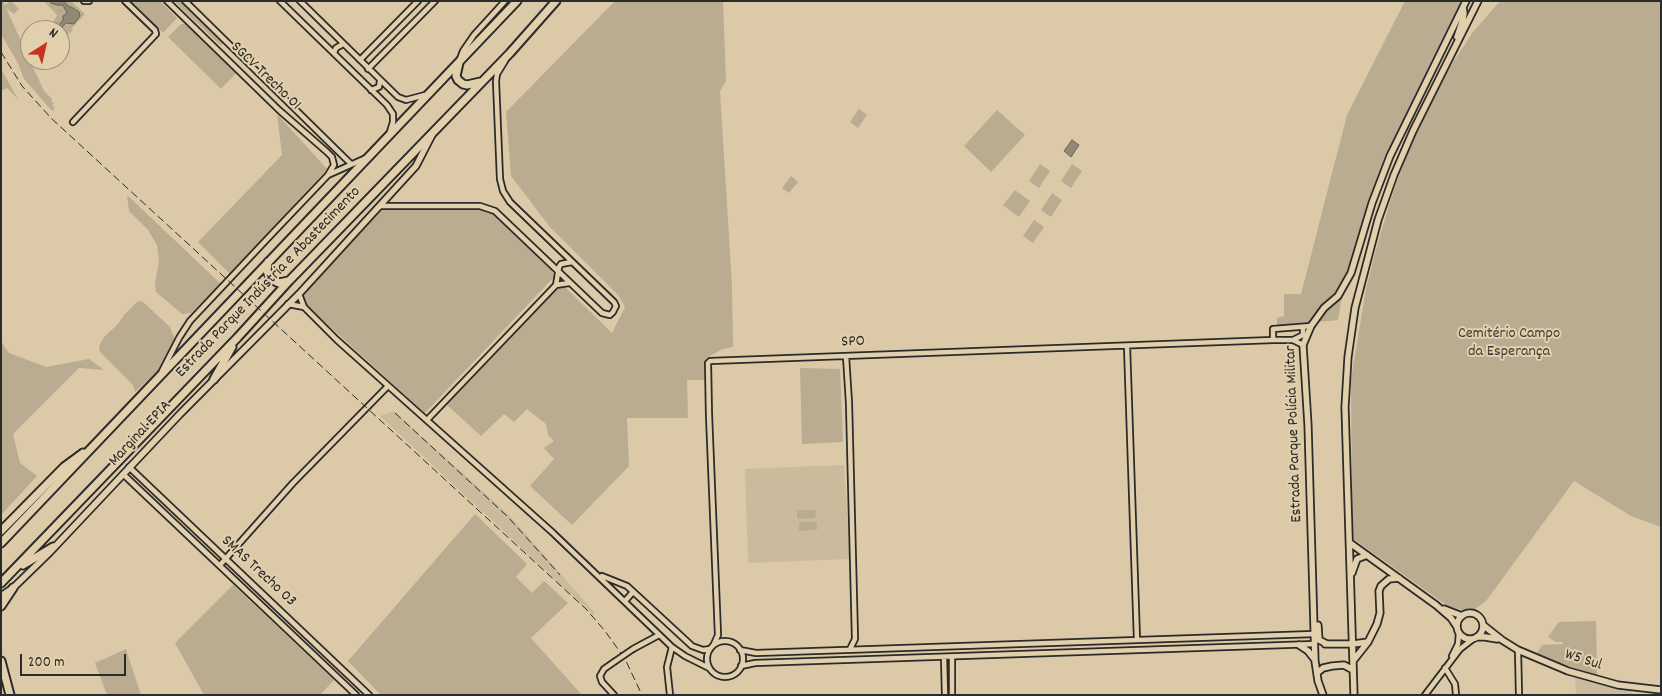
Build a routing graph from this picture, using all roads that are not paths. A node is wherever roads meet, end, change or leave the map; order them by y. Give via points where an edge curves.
1 (84, 1) edge
2 (89, 1) edge
3 (125, 1) edge
4 (167, 1) edge
5 (185, 1) edge
6 (281, 1) edge
7 (300, 1) edge
8 (418, 1) edge
9 (435, 1) edge
10 (505, 1) edge
11 (517, 1) edge
12 (556, 1) edge
13 (1478, 1) edge
14 (289, 2) edge
15 (1464, 4) edge
16 (287, 8) junction
17 (226, 42) junction
18 (343, 44) junction
19 (218, 50) junction
20 (334, 53) junction
21 (367, 53) junction
22 (510, 53) junction
23 (360, 60) junction
24 (460, 60) junction
25 (1449, 60) junction
26 (376, 61) junction
27 (368, 69) junction
28 (482, 80) junction
29 (380, 81) junction
30 (371, 90) junction
31 (429, 93) junction
32 (73, 122) dead end
33 (435, 130) junction
34 (388, 137) junction
35 (332, 146) junction
36 (327, 152) junction
37 (1390, 156) junction
38 (367, 158) junction
39 (351, 164) junction
40 (328, 175) junction
41 (1394, 175) junction
42 (1372, 203) junction
43 (380, 206) junction
44 (1378, 220) junction
45 (268, 262) junction
46 (572, 262) junction
47 (558, 272) junction
48 (289, 281) junction
49 (569, 282) junction
50 (556, 285) junction
51 (299, 294) junction
52 (288, 304) junction
53 (304, 307) junction
54 (1311, 326) junction
55 (1303, 327) junction
56 (238, 337) junction
57 (1273, 340) junction
58 (1293, 340) junction
59 (1303, 345) junction
60 (1127, 346) junction
61 (846, 356) junction
62 (160, 375) junction
63 (214, 379) junction
64 (388, 386) junction
65 (427, 420) junction
66 (92, 447) junction
67 (129, 467) junction
68 (123, 474) junction
69 (141, 478) junction
70 (136, 485) junction
71 (1, 531) edge
72 (1, 543) edge
73 (1350, 543) junction
74 (53, 547) junction
75 (1366, 555) junction
76 (226, 558) junction
77 (1312, 563) junction
78 (220, 565) junction
79 (12, 572) junction
80 (599, 575) junction
81 (1350, 575) junction
82 (1399, 578) junction
83 (1, 583) edge
84 (13, 588) junction
85 (633, 592) junction
86 (1, 596) edge
87 (625, 601) junction
88 (1436, 605) junction
89 (1, 606) edge
90 (276, 606) junction
91 (270, 612) junction
92 (1462, 616) junction
93 (1483, 625) junction
94 (1458, 630) junction
95 (1314, 634) junction
96 (659, 635) junction
97 (718, 635) junction
98 (1209, 638) junction
99 (1475, 638) junction
100 (855, 639) junction
101 (1167, 639) junction
102 (1137, 640) junction
103 (1502, 640) junction
104 (723, 641) junction
105 (1086, 642) junction
106 (1368, 642) junction
107 (714, 644) junction
108 (1315, 644) junction
109 (1328, 644) junction
110 (1353, 644) junction
111 (992, 645) junction
112 (1299, 645) junction
113 (936, 646) junction
114 (672, 647) junction
115 (710, 649) junction
116 (850, 649) junction
117 (863, 649) junction
118 (1209, 649) junction
119 (740, 650) junction
120 (1168, 650) junction
121 (1518, 650) junction
122 (816, 651) junction
123 (1085, 653) junction
124 (993, 655) junction
125 (936, 657) junction
126 (944, 657) junction
127 (952, 657) junction
128 (1315, 660) junction
129 (1, 661) edge
130 (1353, 661) junction
131 (816, 662) junction
132 (741, 666) junction
133 (1445, 667) junction
134 (709, 668) junction
135 (1353, 670) junction
136 (1317, 673) junction
137 (1441, 673) junction
138 (1452, 680) junction
139 (952, 687) junction
140 (1661, 690) edge
141 (945, 692) edge
142 (10, 695) edge
143 (356, 695) edge
144 (369, 695) edge
145 (614, 695) edge
146 (670, 695) edge
147 (952, 695) edge
148 (1322, 695) edge
149 (1354, 695) edge
150 (1425, 695) edge
151 (1456, 695) edge
152 (1519, 695) edge

1 - 2 street
3 - 32 street via 156,34
4 - 19 street, SGCV Trecho 01
5 - 17 street, SGCV Trecho 01
6 - 16 street
7 - 18 street
8 - 21 street
9 - 26 street
10 - 24 street via 474,35
11 - 24 highway, Estrada Parque Indústria e Abastecimento
12 - 22 highway, Estrada Parque Indústria e Abastecimento
13 - 25 main road
14 - 16 street
15 - 25 main road via 1463,20
15 - 37 main road, Estrada Parque Polícia Militar
16 - 20 street
17 - 19 street
17 - 35 street, SGCV Trecho 01
18 - 20 street
18 - 23 street
19 - 36 street, SGCV Trecho 01
20 - 30 street
21 - 23 street
21 - 26 street via 369,59
22 - 28 highway, Estrada Parque Indústria e Abastecimento
22 - 46 street via 496,81 502,191
23 - 27 street
24 - 28 highway via 458,80 467,85
24 - 31 highway, Estrada Parque Indústria e Abastecimento
25 - 41 main road
26 - 27 street
27 - 29 street
28 - 33 highway, Estrada Parque Indústria e Abastecimento
29 - 30 street via 379,87
29 - 31 street via 402,99 414,99
30 - 34 street via 392,114
31 - 34 highway, Estrada Parque Indústria e Abastecimento
33 - 43 main road, Marginal EPIA via 416,166
33 - 48 highway, Estrada Parque Indústria e Abastecimento
34 - 38 highway, Estrada Parque Indústria e Abastecimento
35 - 36 street
35 - 39 street, SGCV Trecho 01
36 - 40 street via 334,165
37 - 41 main road via 1387,173
37 - 42 main road, Estrada Parque Polícia Militar
38 - 39 street
38 - 45 highway, Estrada Parque Indústria e Abastecimento
39 - 40 street
40 - 62 street via 190,321
41 - 44 main road
42 - 44 main road via 1380,202
42 - 54 main road, Estrada Parque Polícia Militar via 1351,273 1338,296
43 - 47 street via 480,206 495,211
43 - 51 main road, Marginal EPIA
44 - 73 main road via 1355,308 1348,357 1345,408
45 - 48 highway via 267,271 271,279
45 - 62 highway, Estrada Parque Indústria e Abastecimento
46 - 47 street via 561,264
46 - 49 street via 614,302 613,312 610,315 602,313
47 - 49 street
47 - 50 street
48 - 56 highway, Estrada Parque Indústria e Abastecimento
49 - 50 street
50 - 65 street
51 - 52 main road, Marginal EPIA
51 - 53 street
52 - 53 street
52 - 63 main road, Marginal EPIA
53 - 64 street
54 - 55 street
54 - 59 main road, Estrada Parque Polícia Militar
55 - 57 street via 1273,329
55 - 58 street via 1303,335
56 - 63 highway
56 - 79 highway, Estrada Parque Indústria e Abastecimento
57 - 58 street, SPO
57 - 60 street, SPO
58 - 59 street, SPO
59 - 77 main road, Estrada Parque Polícia Militar
60 - 61 street, SPO
60 - 102 street
61 - 97 street, SPO via 712,360 708,363
61 - 100 street
62 - 66 highway, Estrada Parque Indústria e Abastecimento
63 - 67 main road, Marginal EPIA
64 - 65 street
64 - 76 street via 293,483
65 - 80 street
66 - 71 highway via 64,467
66 - 72 highway, Estrada Parque Indústria e Abastecimento
67 - 68 main road, Marginal EPIA
67 - 69 street, SMAS Trecho 03
68 - 70 street, SMAS Trecho 03
68 - 74 main road, Marginal EPIA
69 - 70 street
69 - 76 street, SMAS Trecho 03
70 - 78 street, SMAS Trecho 03
73 - 75 main road
73 - 81 main road
74 - 79 highway
74 - 84 main road, Marginal EPIA
75 - 81 main road via 1357,559
75 - 82 main road
76 - 78 street
76 - 90 street, SMAS Trecho 03
77 - 95 main road, Estrada Parque Polícia Militar
77 - 109 main road via 1319,638 1320,642
78 - 91 street, SMAS Trecho 03
79 - 83 highway, Estrada Parque Indústria e Abastecimento
80 - 85 street via 624,584
80 - 87 street
81 - 110 main road
82 - 88 main road
82 - 106 main road via 1381,586 1380,613
84 - 86 main road, Marginal EPIA
84 - 89 highway
85 - 87 street
85 - 115 street via 692,646
87 - 96 street
88 - 92 main road
88 - 94 main road via 1451,618
90 - 91 street
90 - 144 street, SMAS Trecho 03
91 - 143 street, SMAS Trecho 03
92 - 93 main road via 1476,614
92 - 94 main road
93 - 99 main road via 1482,632
93 - 103 main road, W5 Sul
94 - 99 main road via 1465,638
94 - 133 street via 1458,644
95 - 98 street
95 - 108 main road, Estrada Parque Polícia Militar
96 - 114 street
96 - 145 street, bridge via 604,669 600,676 602,682
97 - 104 street
97 - 107 street, SPO
98 - 101 street
98 - 118 street via 1212,642
99 - 103 main road, W5 Sul
99 - 133 street via 1460,649
100 - 116 street
100 - 117 street
101 - 102 street
101 - 120 street
102 - 105 street
103 - 121 main road, W5 Sul
104 - 107 street
104 - 119 street via 733,643
105 - 111 street
105 - 123 street via 1082,647
106 - 110 main road
106 - 130 main road
107 - 115 street
108 - 109 main road
108 - 112 street
108 - 128 main road, Estrada Parque Polícia Militar
109 - 110 main road
110 - 130 main road
111 - 113 street
111 - 124 street
112 - 118 street
112 - 128 main road
113 - 117 street
113 - 125 street via 932,651
114 - 134 street
114 - 146 street via 667,667
115 - 134 street via 707,658
116 - 117 street
116 - 122 street
118 - 120 street
119 - 122 street via 756,653
119 - 132 street
120 - 123 street
121 - 140 main road, W5 Sul via 1599,681
121 - 152 street
122 - 131 street
123 - 124 street
124 - 127 street
125 - 126 street
125 - 131 street
126 - 127 street
126 - 141 street
127 - 139 street
128 - 136 main road, Estrada Parque Polícia Militar
129 - 142 highway
130 - 135 main road
131 - 132 street
132 - 134 street via 726,676
133 - 137 street
133 - 138 street
135 - 136 main road via 1344,665 1323,668
135 - 149 main road
136 - 148 main road, Estrada Parque Polícia Militar
137 - 138 street
137 - 150 street
138 - 151 street
139 - 141 street
139 - 147 street

